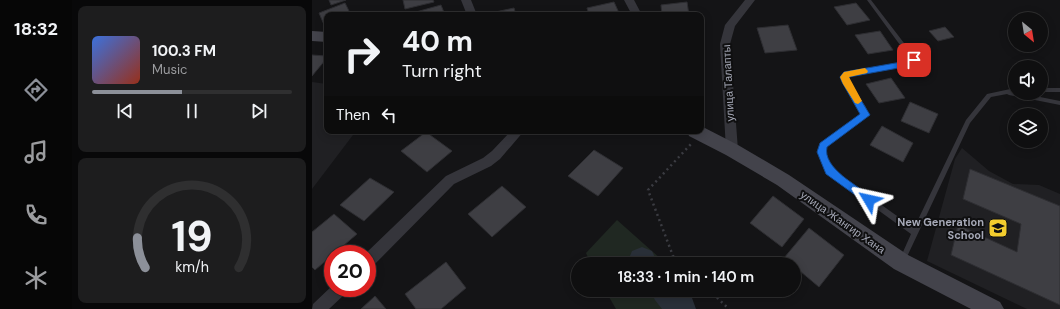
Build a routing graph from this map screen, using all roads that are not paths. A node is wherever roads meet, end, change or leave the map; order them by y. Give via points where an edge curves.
1 (466, 0) edge
2 (629, 0) edge
3 (750, 0) edge
4 (869, 0) edge
5 (471, 12) edge
6 (635, 12) edge
7 (312, 36) edge
8 (324, 37) edge
9 (1048, 90) edge
10 (1060, 90) edge
11 (1008, 91) edge
12 (1003, 92) junction
13 (1060, 103) edge
14 (515, 134) edge
15 (701, 134) edge
16 (732, 150) junction
17 (915, 234) junction
18 (376, 253) edge
19 (902, 262) junction
20 (331, 297) edge
21 (318, 309) edge
22 (993, 309) edge

1 - 5 street
2 - 6 street
3 - 16 street, улица Талапты via 730,25 725,44
4 - 17 lane via 914,60 912,63 847,74 844,77 846,82 866,115 823,145 821,152 829,171
7 - 8 street
9 - 10 lane
11 - 12 lane
12 - 13 lane
12 - 17 lane via 989,95 968,122
14 - 18 street via 487,162 450,180
15 - 16 street, улица Жангир Хана
16 - 19 street, улица Жангир Хана via 783,180
17 - 19 lane
19 - 22 street, улица Жангир Хана
20 - 21 street

